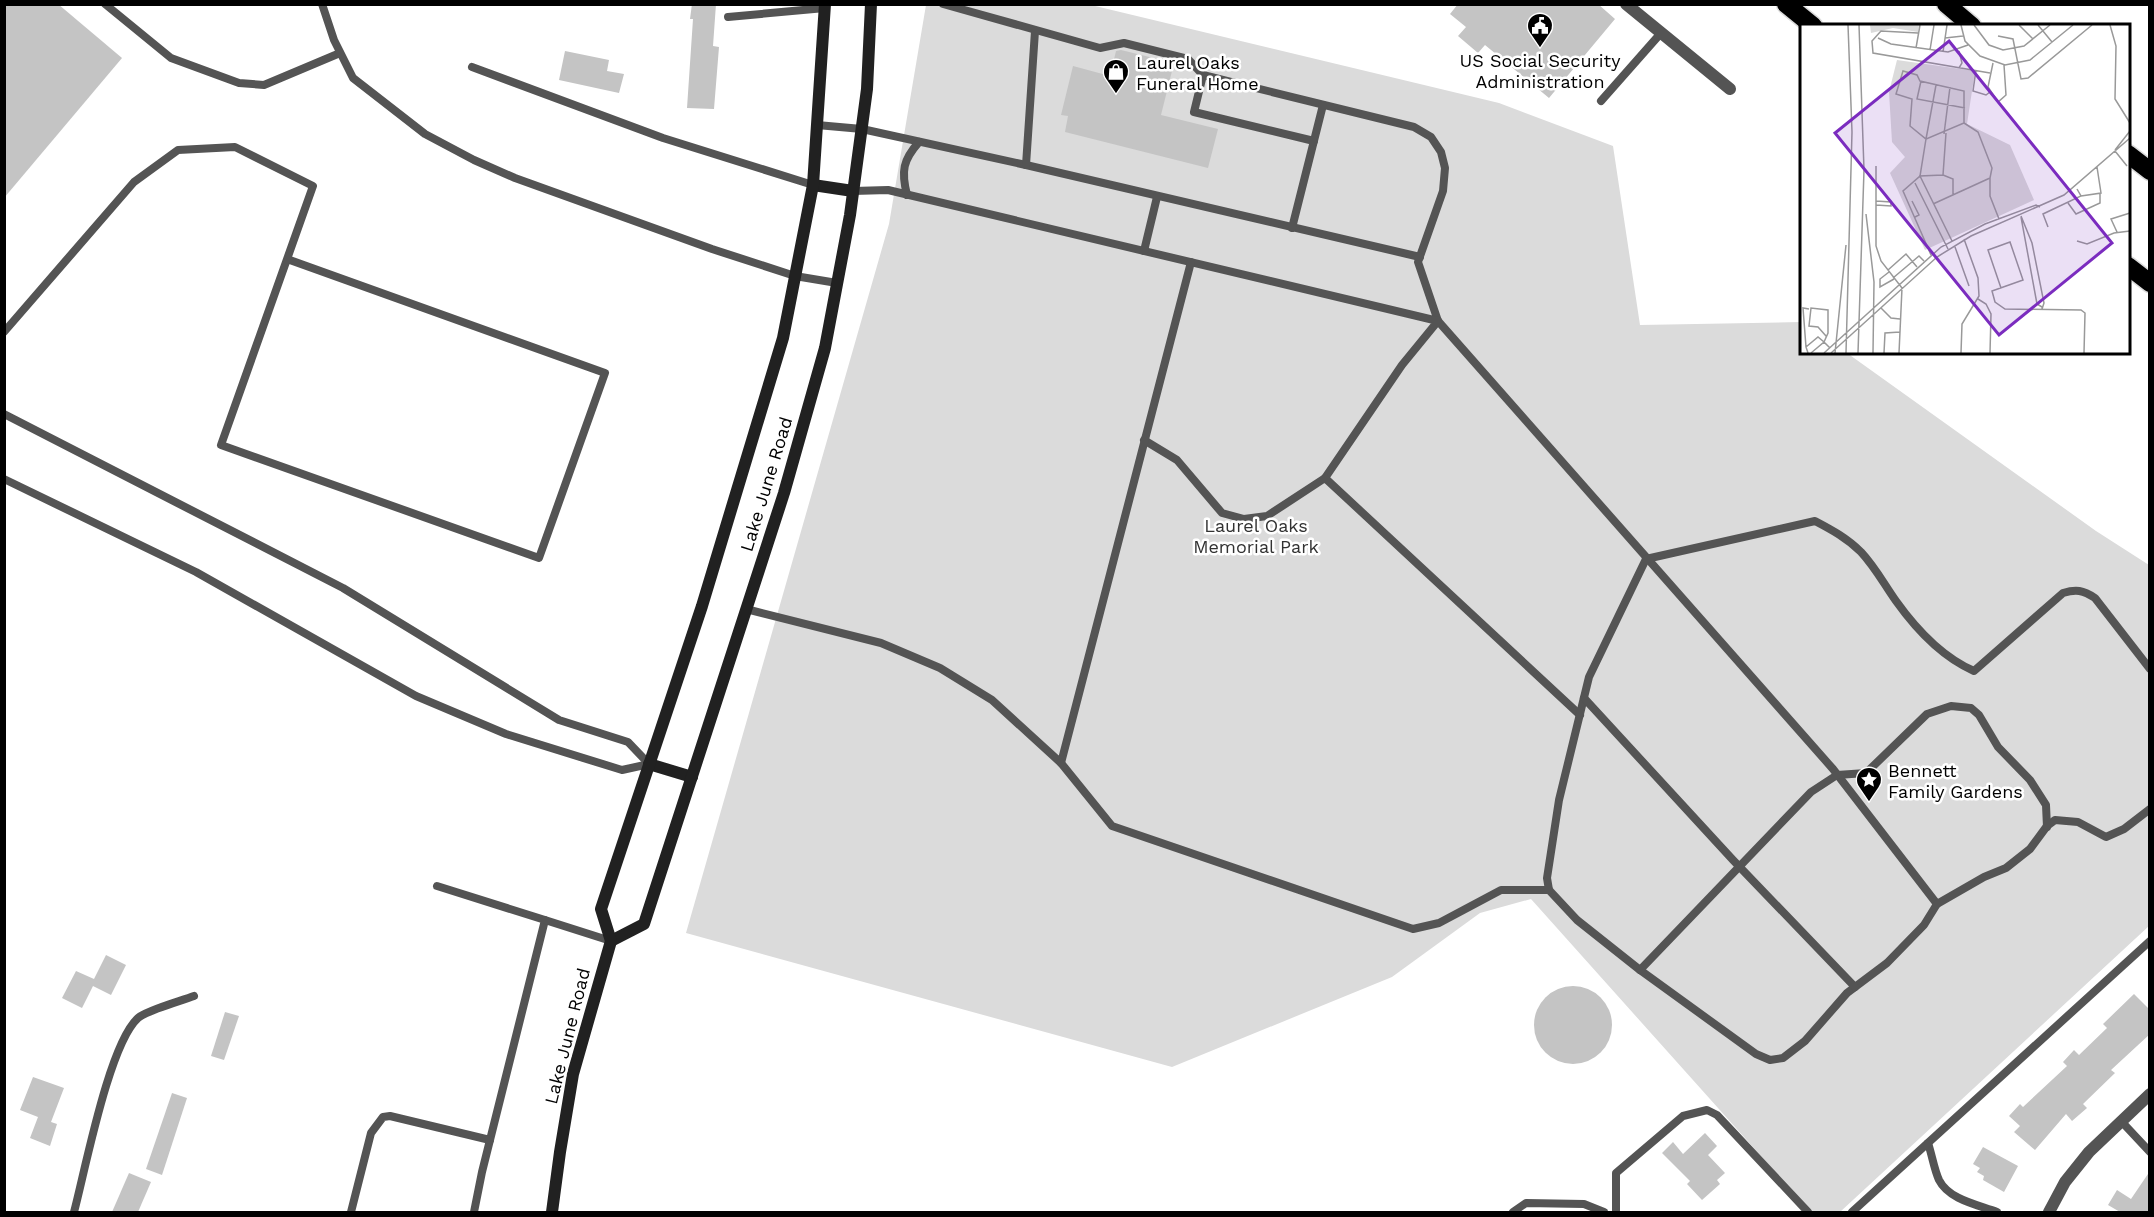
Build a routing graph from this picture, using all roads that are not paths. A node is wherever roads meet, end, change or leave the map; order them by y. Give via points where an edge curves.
1 (105, 4) edge
2 (322, 4) edge
3 (871, 4) edge
4 (943, 4) edge
5 (1626, 4) edge
6 (1786, 4) edge
7 (1946, 4) edge
8 (825, 6) edge
9 (728, 17) dead end
10 (1811, 24) edge
11 (1969, 24) edge
12 (1035, 31) junction
13 (1661, 33) junction
14 (340, 53) junction
15 (472, 67) dead end
16 (1203, 75) junction
17 (1730, 89) dead end
18 (1600, 101) dead end
19 (1323, 105) junction
20 (817, 125) junction
21 (861, 129) junction
22 (1314, 141) junction
23 (919, 142) junction
24 (2130, 156) edge
25 (1026, 165) junction
26 (2150, 171) edge
27 (813, 184) junction
28 (854, 191) junction
29 (907, 195) junction
30 (1157, 197) junction
31 (1292, 228) junction
32 (1144, 251) junction
33 (1420, 257) junction
34 (287, 259) junction
35 (1191, 262) junction
36 (2130, 268) edge
37 (795, 276) junction
38 (837, 283) junction
39 (2150, 283) edge
40 (1438, 321) junction
41 (4, 332) edge
42 (4, 414) edge
43 (1144, 440) junction
44 (1325, 478) junction
45 (4, 479) edge
46 (1647, 559) junction
47 (746, 609) junction
48 (2150, 669) edge
49 (1584, 698) junction
50 (1580, 715) junction
51 (1061, 763) junction
52 (650, 764) junction
53 (1837, 775) junction
54 (692, 777) junction
55 (2150, 810) edge
56 (2047, 827) junction
57 (1739, 866) junction
58 (437, 886) dead end
59 (1550, 890) junction
60 (1937, 904) junction
61 (545, 920) junction
62 (611, 940) junction
63 (2150, 940) edge
64 (1640, 970) junction
65 (1855, 987) junction
66 (194, 996) dead end
67 (2150, 1094) edge
68 (2121, 1121) junction
69 (490, 1140) junction
70 (1928, 1143) junction
71 (2150, 1152) edge
72 (74, 1212) edge
73 (351, 1212) edge
74 (474, 1212) edge
75 (552, 1212) edge
76 (1513, 1212) edge
77 (1604, 1212) edge
78 (1616, 1212) edge
79 (1808, 1212) edge
80 (1852, 1212) edge
81 (1997, 1212) edge
82 (2049, 1212) edge

1 - 14 lane via 171,58 239,83 264,85
2 - 14 lane
3 - 21 main road, Lake June Road
4 - 12 lane
5 - 13 street
6 - 10 highway
7 - 11 highway
8 - 9 lane
8 - 20 main road, Lake June Road
12 - 16 lane via 1100,48 1124,43 1188,59
12 - 25 lane
13 - 17 street
13 - 18 lane
14 - 37 lane via 353,78 425,134 474,160 548,190
15 - 27 lane via 663,138
16 - 19 lane
16 - 22 lane via 1194,111
19 - 22 lane
19 - 33 lane via 1414,127 1431,137 1441,152 1445,168 1443,191
20 - 21 lane
20 - 27 main road, Lake June Road
21 - 23 lane
21 - 28 main road, Lake June Road
22 - 31 lane
23 - 25 lane
23 - 29 lane via 907,155 902,177
24 - 26 highway
25 - 30 lane
27 - 28 main road
27 - 37 main road, Lake June Road
28 - 29 lane via 888,190
28 - 38 main road, Lake June Road
29 - 32 lane
30 - 31 lane
30 - 32 lane
31 - 33 lane
32 - 35 lane
33 - 40 lane via 1418,262
34 - 34 lane via 605,373 539,558 221,445
34 - 41 lane via 313,186 235,147 178,150 134,182
35 - 40 lane
35 - 43 lane
36 - 39 highway
37 - 38 lane
37 - 52 main road, Lake June Road via 783,338 755,433
38 - 47 main road, Lake June Road via 822,359
40 - 44 lane via 1402,365
40 - 46 lane
42 - 52 lane via 343,588 559,720 628,742
43 - 44 lane via 1177,460 1222,513 1244,519 1267,516
43 - 51 lane
44 - 50 lane
45 - 52 lane via 196,572 416,696 506,734 622,770
46 - 48 lane via 1815,521 1839,533 1860,551 1927,638 1974,671 2063,593 2075,589 2095,598
46 - 49 lane via 1589,677
46 - 53 lane
47 - 51 lane via 880,643 940,668 992,700
47 - 54 main road, Lake June Road
49 - 50 lane
49 - 57 lane
50 - 59 lane via 1559,800 1547,878
51 - 59 lane via 1112,826 1413,929 1439,923 1501,890
52 - 54 main road
52 - 62 main road, Lake June Road via 601,909
53 - 56 lane via 1866,773 1927,714 1951,706 1971,708 2046,805
53 - 57 lane via 1811,792
53 - 60 lane
54 - 62 main road, Lake June Road via 644,924
55 - 56 lane via 2106,837 2078,822 2055,820
56 - 60 lane via 2030,849 2006,868
57 - 64 lane
57 - 65 lane
58 - 61 lane
59 - 64 lane via 1577,920
60 - 65 lane via 1924,925 1887,963
61 - 62 lane
61 - 69 lane
62 - 75 main road, Lake June Road via 573,1074
63 - 70 lane
64 - 65 lane via 1756,1054 1770,1060 1783,1058 1805,1041
66 - 72 lane via 140,1017 125,1037 106,1090
67 - 68 street
68 - 71 lane
68 - 82 street via 2065,1182
69 - 73 lane via 383,1117 371,1133
69 - 74 lane
70 - 80 lane
70 - 81 lane via 1940,1181 1947,1190
76 - 77 lane via 1526,1203 1584,1204
78 - 79 lane via 1616,1173 1683,1116 1707,1110 1718,1115

